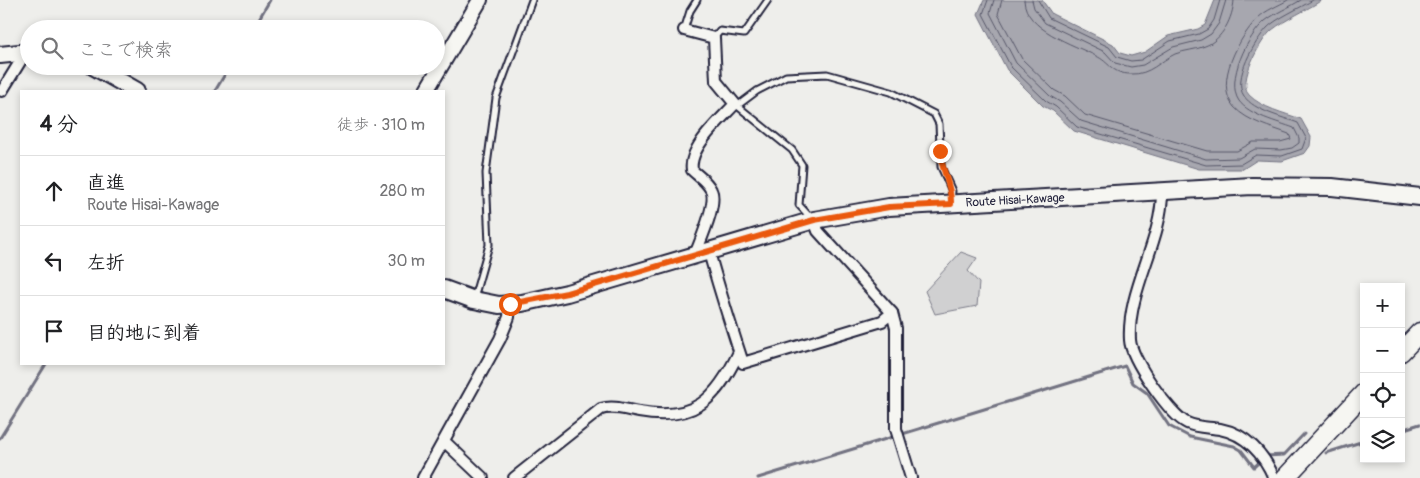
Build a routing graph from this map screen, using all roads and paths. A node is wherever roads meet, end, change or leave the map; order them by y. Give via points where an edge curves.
1 (480, 0) edge
2 (532, 0) edge
3 (697, 0) edge
4 (768, 0) edge
5 (684, 30) joint
6 (714, 38) junction
7 (20, 53) edge
8 (0, 55) edge
9 (445, 59) edge
10 (20, 63) edge
11 (109, 75) edge
12 (435, 75) edge
13 (135, 90) edge
14 (427, 90) edge
15 (2, 92) dead end
16 (736, 105) junction
17 (1162, 192) junction
18 (1420, 197) edge
19 (951, 204) junction
20 (814, 220) junction
21 (702, 254) junction
22 (445, 289) edge
23 (474, 300) junction
24 (510, 304) junction
25 (892, 313) junction
26 (1420, 332) edge
27 (1405, 348) edge
28 (739, 352) junction
29 (1360, 397) edge
30 (444, 441) junction
31 (423, 478) edge
32 (483, 478) edge
33 (514, 478) edge
34 (911, 478) edge
35 (1274, 478) edge
36 (1285, 478) edge

1 - 9 street
2 - 23 lane via 496,98 486,173 489,245
3 - 5 lane
4 - 6 lane via 744,34 720,31
5 - 6 street
6 - 16 street via 716,81
7 - 8 main road
10 - 15 street
11 - 13 main road
12 - 14 street
16 - 19 lane via 786,76 827,74 891,92 934,114 940,124 941,163 952,190
16 - 20 lane via 792,150 802,165 798,206
16 - 21 street via 707,134 692,160 692,170 702,177 712,196
17 - 18 main road, Route Hisai-Kawage via 1252,186 1332,187
17 - 19 main road, Route Hisai-Kawage
17 - 35 street via 1161,216 1131,323 1133,354 1178,417 1191,425 1220,429 1243,437
19 - 20 main road, Route Hisai-Kawage via 889,207
20 - 21 main road, Route Hisai-Kawage
20 - 25 street via 818,231
21 - 24 main road, Route Hisai-Kawage via 567,293
21 - 28 street
22 - 23 main road, Route Hisai-Kawage
23 - 24 main road, Route Hisai-Kawage
24 - 30 street via 510,317 500,339
25 - 28 street via 882,321 743,363
25 - 34 street via 896,328 898,435
26 - 27 highway
28 - 33 street via 720,386 699,407 666,416 601,409
29 - 36 highway
30 - 31 street
30 - 32 street

